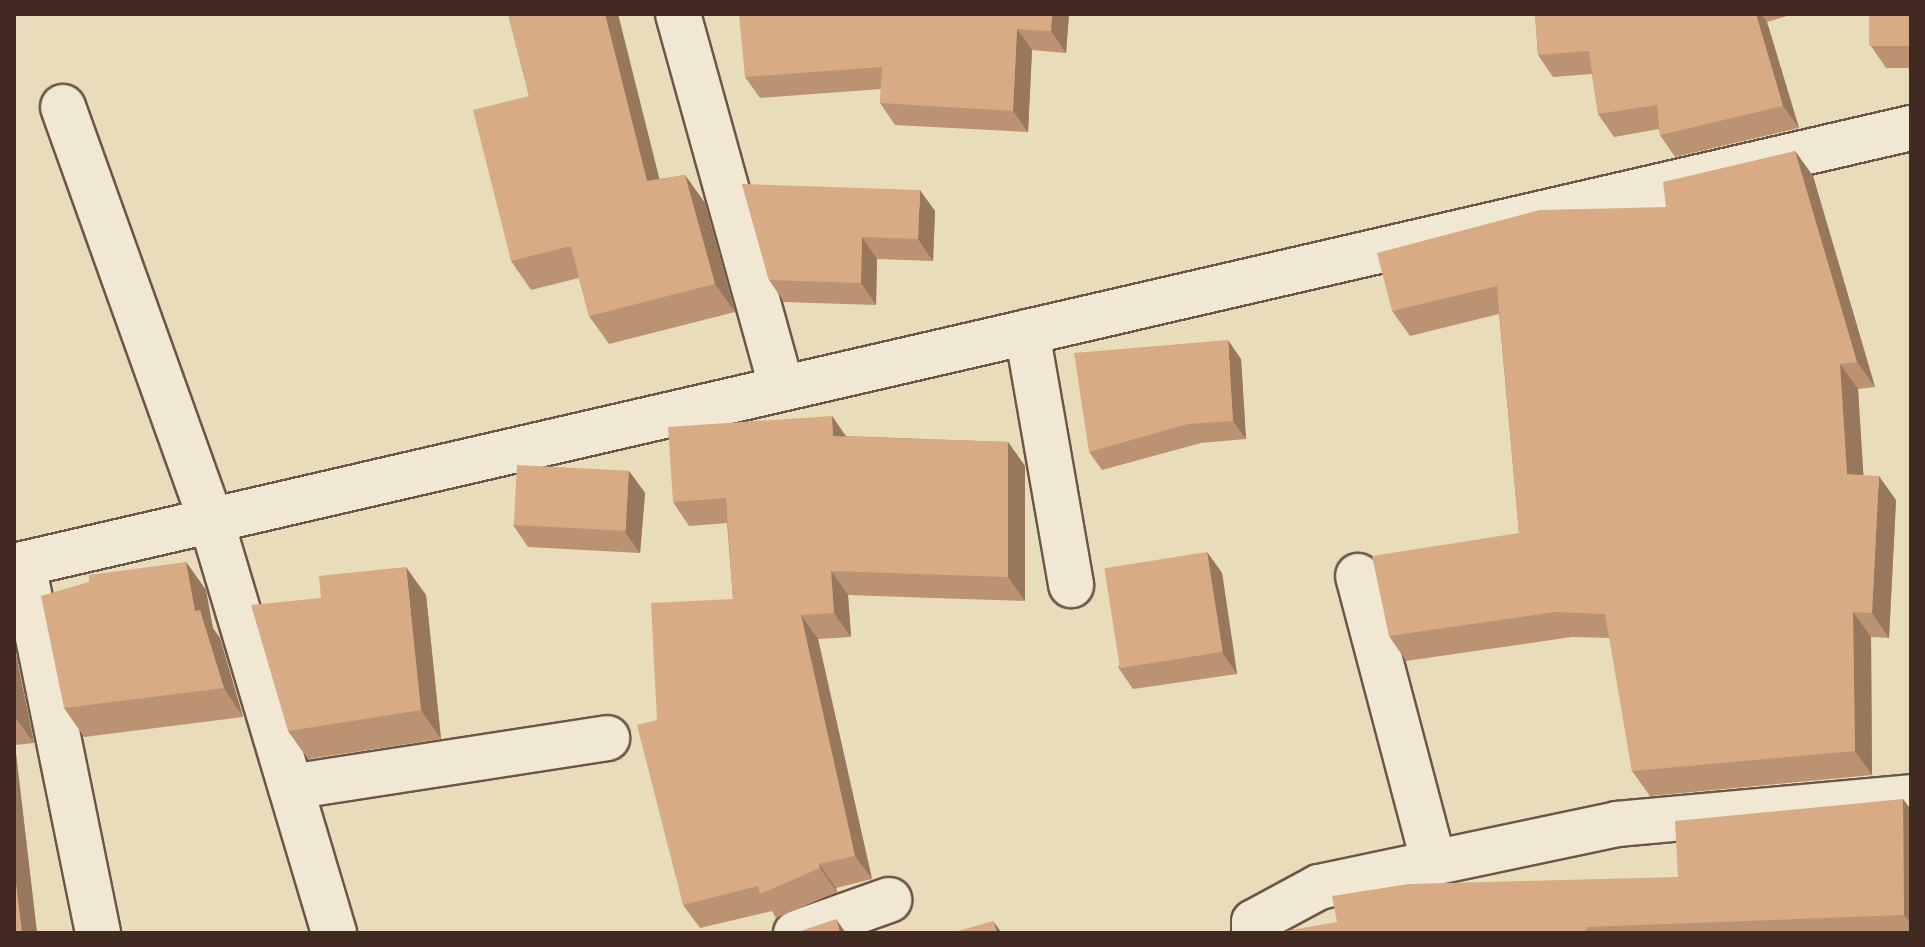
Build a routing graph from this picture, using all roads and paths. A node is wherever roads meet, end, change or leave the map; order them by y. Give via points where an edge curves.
1 (678, 14) edge
2 (63, 107) dead end
3 (1911, 128) edge
4 (1027, 332) junction
5 (782, 388) junction
6 (211, 520) junction
7 (19, 565) edge
8 (1358, 576) dead end
9 (1071, 585) dead end
10 (607, 738) dead end
11 (291, 787) junction
12 (1911, 797) edge
13 (1434, 863) junction
14 (889, 900) dead end
15 (90, 932) edge
16 (334, 933) edge
17 (796, 933) edge
18 (1254, 933) edge

1 - 5 street
2 - 6 street
3 - 4 street
4 - 5 street
4 - 9 street
5 - 6 street
6 - 7 street
6 - 11 street
7 - 15 street
8 - 13 street
10 - 11 street
11 - 16 street
12 - 13 street via 1617,824
13 - 18 street via 1319,887 1254,922
14 - 17 street

